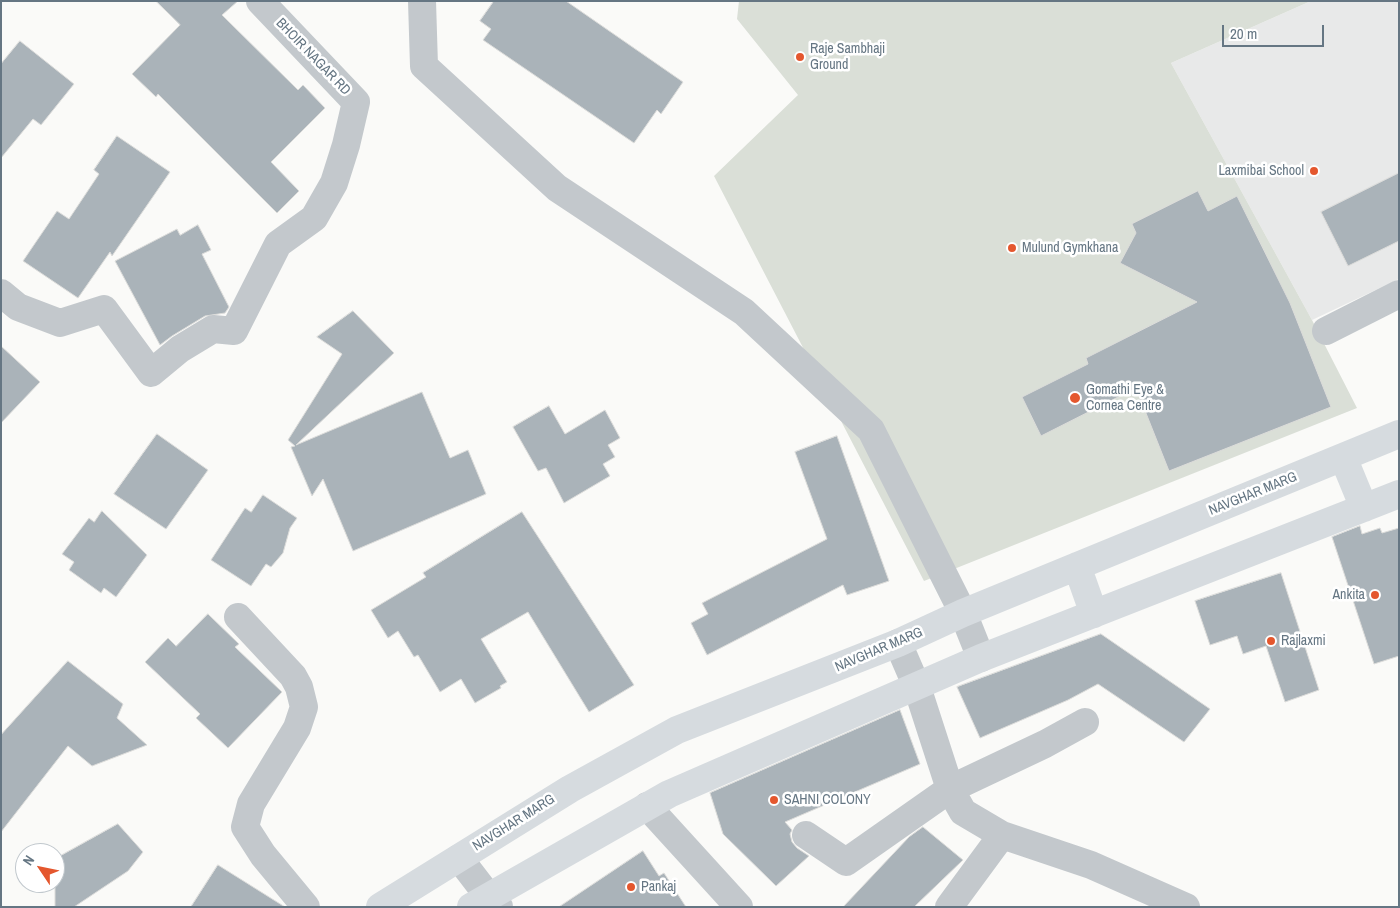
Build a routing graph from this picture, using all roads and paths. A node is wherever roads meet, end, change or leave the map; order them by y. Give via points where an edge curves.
1 (260, 1) edge
2 (422, 1) edge
3 (1, 293) edge
4 (1399, 294) edge
5 (1326, 331) dead end
6 (1399, 434) edge
7 (1343, 457) junction
8 (1399, 494) edge
9 (1364, 508) junction
10 (1077, 566) junction
11 (963, 613) junction
12 (1094, 614) junction
13 (238, 617) dead end
14 (898, 643) junction
15 (981, 658) junction
16 (917, 687) junction
17 (1085, 722) dead end
18 (950, 789) junction
19 (647, 806) junction
20 (806, 835) dead end
21 (1002, 835) junction
22 (459, 858) junction
23 (487, 903) edge
24 (306, 907) edge
25 (380, 907) edge
26 (738, 907) edge
27 (949, 907) edge
28 (1186, 907) edge

1 - 3 street, BHOIR NAGAR RD via 356,102 334,183 314,218 278,244 234,331 213,329 180,349 151,373 104,309 60,323 18,307
2 - 11 street via 424,66 557,188 744,312 871,430
4 - 5 street
6 - 7 main road, NAVGHAR MARG
7 - 9 main road
7 - 10 main road, NAVGHAR MARG
8 - 9 main road
9 - 12 main road
10 - 11 main road, NAVGHAR MARG
10 - 12 main road
11 - 14 main road, NAVGHAR MARG
11 - 15 street
12 - 15 main road
13 - 24 street via 293,676 304,707 297,728 251,804 245,827 263,856
14 - 16 street
14 - 22 main road, NAVGHAR MARG via 677,730 570,789
15 - 16 main road
16 - 18 street
16 - 19 main road
17 - 18 street
18 - 20 street via 846,862
18 - 21 street via 964,812
19 - 23 main road
19 - 26 street
21 - 27 street
21 - 28 street via 1091,865
22 - 23 street
22 - 25 main road, NAVGHAR MARG

